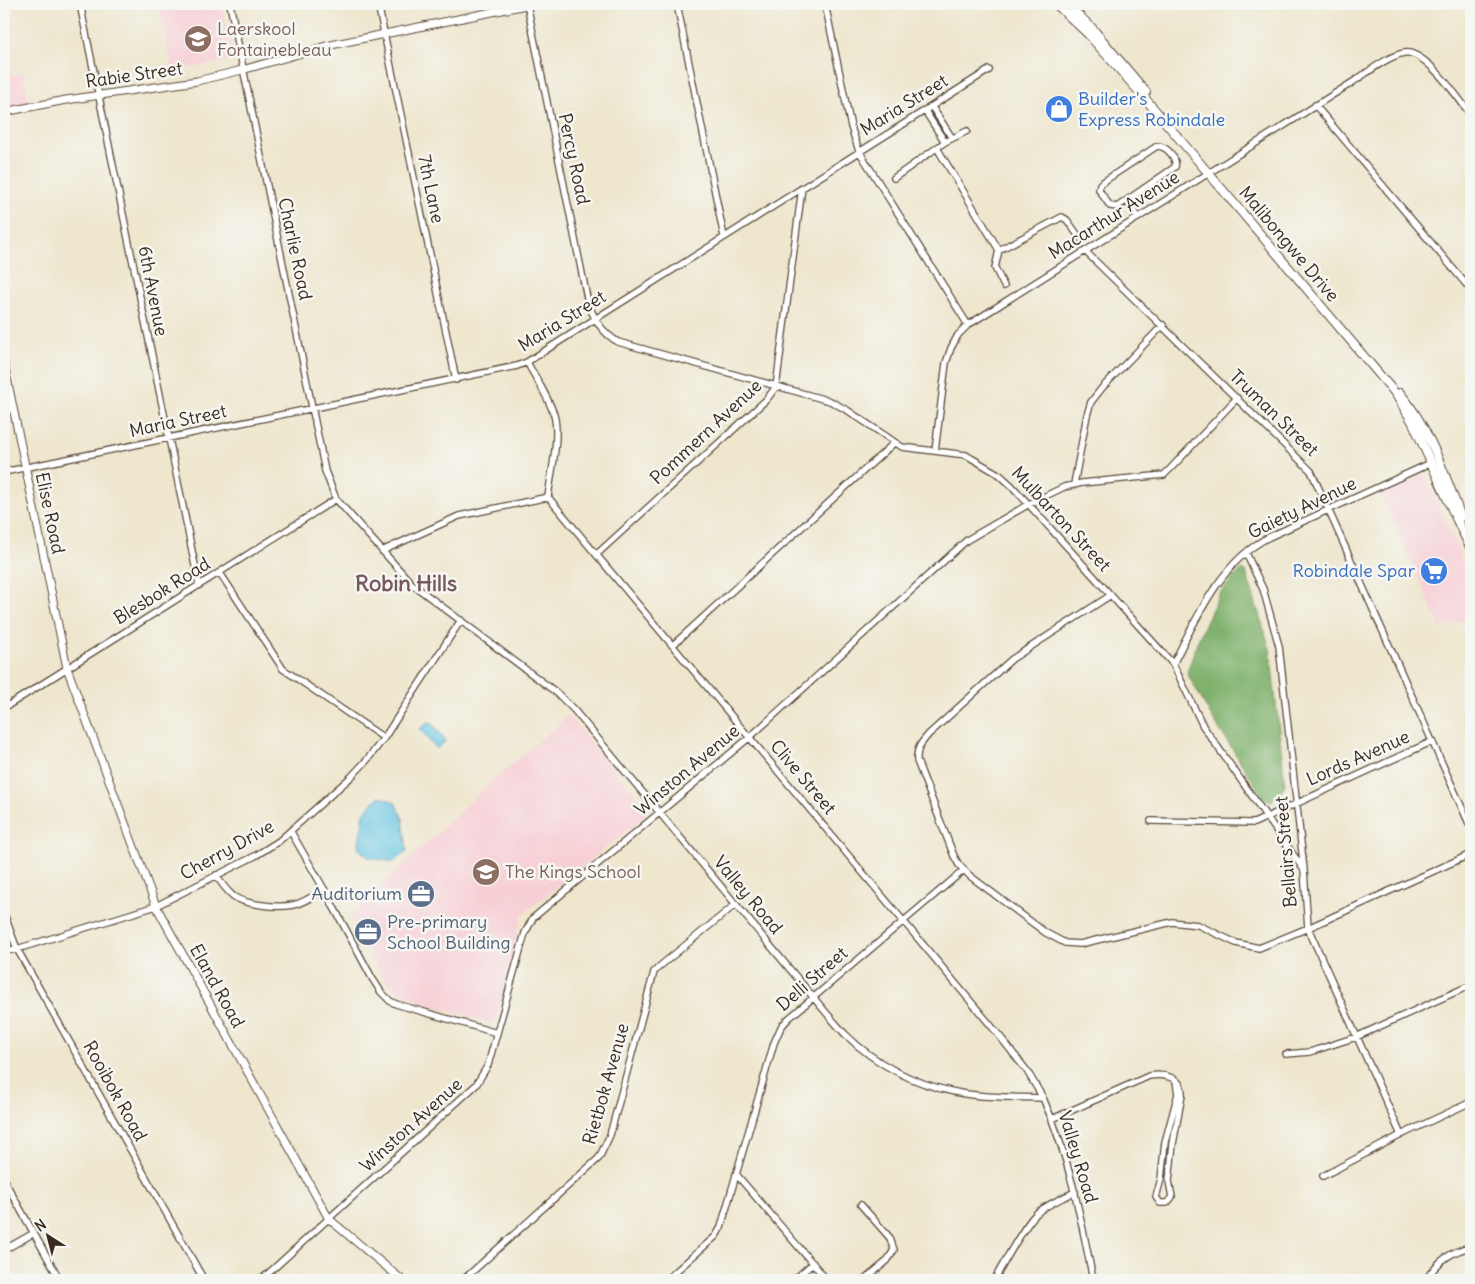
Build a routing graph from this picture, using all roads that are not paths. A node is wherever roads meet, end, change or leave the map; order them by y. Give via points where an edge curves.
1 (80, 4) edge
2 (230, 4) edge
3 (378, 4) edge
4 (528, 4) edge
5 (677, 4) edge
6 (825, 4) edge
7 (1056, 4) edge
8 (1066, 4) edge
9 (384, 34) junction
10 (242, 70) junction
11 (989, 70) dead end
12 (99, 96) junction
13 (1315, 105) junction
14 (932, 107) junction
15 (925, 111) junction
16 (4, 112) edge
17 (1471, 114) edge
18 (967, 131) dead end
19 (952, 138) junction
20 (945, 142) junction
21 (937, 148) junction
22 (859, 151) junction
23 (1211, 172) junction
24 (894, 178) dead end
25 (802, 188) junction
26 (1127, 201) junction
27 (1138, 218) junction
28 (724, 236) junction
29 (1080, 238) dead end
30 (999, 250) junction
31 (1085, 251) junction
32 (1004, 286) dead end
33 (1471, 290) edge
34 (594, 319) junction
35 (968, 325) junction
36 (1163, 325) junction
37 (527, 362) junction
38 (4, 364) edge
39 (456, 380) junction
40 (776, 387) junction
41 (1238, 398) junction
42 (312, 409) junction
43 (168, 438) junction
44 (894, 443) junction
45 (935, 451) junction
46 (1435, 461) junction
47 (25, 468) junction
48 (4, 472) edge
49 (1074, 484) junction
50 (548, 497) junction
51 (336, 499) junction
52 (1029, 504) junction
53 (1330, 510) junction
54 (1471, 548) edge
55 (382, 551) junction
56 (1246, 553) junction
57 (597, 554) junction
58 (220, 572) junction
59 (199, 585) junction
60 (1111, 595) junction
61 (460, 620) junction
62 (673, 645) junction
63 (1173, 664) junction
64 (67, 668) junction
65 (4, 708) edge
66 (384, 738) junction
67 (750, 738) junction
68 (1432, 741) junction
69 (1297, 803) junction
70 (659, 812) junction
71 (1266, 817) junction
72 (1151, 820) dead end
73 (1471, 828) edge
74 (291, 832) junction
75 (1471, 854) edge
76 (964, 870) junction
77 (1304, 870) junction
78 (216, 875) junction
79 (324, 889) junction
80 (736, 904) junction
81 (156, 906) junction
82 (4, 914) edge
83 (903, 921) junction
84 (1308, 928) junction
85 (17, 949) junction
86 (4, 951) edge
87 (1471, 985) edge
88 (813, 997) junction
89 (497, 1033) junction
90 (1356, 1037) junction
91 (1286, 1054) dead end
92 (1176, 1081) junction
93 (1043, 1098) junction
94 (1471, 1102) edge
95 (1052, 1118) junction
96 (1401, 1135) junction
97 (736, 1174) junction
98 (1324, 1176) dead end
99 (4, 1180) edge
100 (1075, 1192) junction
101 (861, 1205) dead end
102 (329, 1219) junction
103 (34, 1233) junction
104 (1471, 1247) edge
105 (4, 1250) edge
106 (813, 1263) junction
107 (60, 1280) edge
108 (204, 1280) edge
109 (261, 1280) edge
110 (402, 1280) edge
111 (463, 1280) edge
112 (666, 1280) edge
113 (794, 1280) edge
114 (827, 1280) edge
115 (864, 1280) edge
116 (994, 1280) edge
117 (1093, 1280) edge
118 (1426, 1280) edge

1 - 12 street, 6th Avenue
2 - 10 street, Charlie Road
3 - 9 street, 7th Lane
4 - 9 street, Rabie Street
4 - 34 street, Percy Road via 585,289
5 - 28 street
6 - 22 street
7 - 23 main road, Malibongwe Drive via 1113,62
8 - 23 main road, Malibongwe Drive via 1124,65
9 - 10 street, Rabie Street via 326,46
9 - 39 street, 7th Lane
10 - 12 street, Rabie Street via 197,81
10 - 42 street, Charlie Road
11 - 14 street, Maria Street
12 - 16 street, Rabie Street
12 - 43 street, 6th Avenue
13 - 17 street, Macarthur Avenue via 1389,59 1408,52 1433,68
13 - 23 street, Macarthur Avenue
13 - 33 street
14 - 15 street, Maria Street
14 - 19 street
15 - 20 street
15 - 22 street, Maria Street
18 - 19 street
19 - 20 street
20 - 21 street
21 - 24 street
21 - 30 street
22 - 25 street, Maria Street
22 - 35 street
23 - 27 street, Macarthur Avenue
23 - 46 main road, Malibongwe Drive via 1395,393
25 - 28 street, Maria Street
25 - 40 street, Pommern Avenue
26 - 26 street via 1111,207 1099,186 1157,146 1164,148 1176,161 1175,167
26 - 27 street
27 - 31 street, Macarthur Avenue
28 - 34 street, Maria Street
29 - 30 street via 1062,217
30 - 32 street via 995,268
31 - 35 street, Macarthur Avenue
31 - 36 street, Truman Street
34 - 37 street, Maria Street
34 - 40 street, Mulbarton Street via 610,337 623,344
35 - 45 street, Macarthur Avenue via 950,348 946,363
36 - 41 street, Truman Street
36 - 49 street via 1091,402
37 - 39 street, Maria Street
37 - 50 street via 555,420
38 - 47 street, Elise Road
39 - 42 street, Maria Street
40 - 44 street, Mulbarton Street via 835,404
40 - 57 street, Pommern Avenue via 766,400
41 - 49 street, Winston Avenue via 1164,475
41 - 53 street, Truman Street via 1311,471
42 - 43 street, Maria Street
42 - 51 street, Charlie Road via 325,470
43 - 47 street, Maria Street
43 - 59 street, 6th Avenue
44 - 45 street, Mulbarton Street via 909,449
44 - 62 street
45 - 52 street, Mulbarton Street via 958,453 974,459 1004,479
46 - 53 street, Gaiety Avenue
46 - 54 main road, Malibongwe Drive
47 - 48 street, Maria Street
47 - 64 street, Elise Road
49 - 52 street, Winston Avenue
50 - 55 street via 459,516
50 - 57 street, Clive Street
51 - 55 street, Valley Road
51 - 58 street, Blesbok Road
52 - 60 street, Mulbarton Street
52 - 67 street, Winston Avenue via 957,547
53 - 56 street, Gaiety Avenue via 1268,537
53 - 68 street, Truman Street
55 - 61 street, Valley Road via 416,587
56 - 63 street, Gaiety Avenue via 1213,589
56 - 69 street, Bellairs Street via 1276,631
57 - 62 street, Clive Street
58 - 59 street, Blesbok Road
58 - 66 street via 283,669
59 - 64 street, Blesbok Road
60 - 63 street, Mulbarton Street
60 - 76 street via 1012,659 918,747 917,762 951,850
61 - 66 street, Cherry Drive
61 - 70 street, Valley Road via 568,703
62 - 67 street, Clive Street
63 - 71 street, Mulbarton Street via 1203,726
64 - 65 street, Blesbok Road
64 - 81 street, Eland Road
66 - 74 street, Cherry Drive via 362,766
67 - 70 street, Winston Avenue
67 - 83 street, Clive Street
68 - 69 street, Lords Avenue
68 - 73 street, Truman Street
69 - 71 street, Lords Avenue
69 - 77 street, Bellairs Street
70 - 80 street, Valley Road
70 - 89 street, Winston Avenue via 530,921
71 - 72 street, Lords Avenue via 1251,823
71 - 77 street, Mulbarton Street
74 - 78 street, Cherry Drive via 267,849
74 - 79 street
75 - 84 street
76 - 83 street, Delli Street
76 - 84 street via 1046,933 1065,943 1080,944 1180,922 1198,925 1236,943 1259,948
77 - 84 street, Bellairs Street
78 - 79 street via 233,896 259,904 293,905
78 - 81 street, Cherry Drive
79 - 89 street via 386,998 396,1004
80 - 88 street, Valley Road
80 - 111 street, Rietbok Avenue via 654,972 610,1135 599,1158
81 - 85 street, Cherry Drive
81 - 102 street, Eland Road
82 - 85 street, Rooibok Road
83 - 88 street, Delli Street
83 - 93 street, Clive Street via 1022,1064
84 - 90 street, Bellairs Street
85 - 86 street, Cherry Drive
85 - 108 street, Rooibok Road
87 - 90 street
88 - 93 street, Valley Road via 855,1043 902,1074 956,1093
88 - 97 street, Delli Street via 788,1018 778,1034
89 - 102 street, Winston Avenue via 488,1065 471,1092
90 - 91 street via 1310,1052
90 - 96 street, Bellairs Street
92 - 92 street via 1182,1090 1169,1181 1172,1197 1170,1202 1162,1204 1157,1195 1165,1142 1178,1094
92 - 95 street via 1159,1074 1149,1076
93 - 95 street, Valley Road
94 - 96 street
95 - 100 street, Valley Road
96 - 98 street
97 - 106 street
97 - 112 street, Delli Street via 724,1221 716,1236
99 - 103 street
100 - 116 street via 1036,1214
100 - 117 street, Valley Road
101 - 115 street via 890,1238 894,1250 887,1261
102 - 109 street, Winston Avenue
102 - 110 street, Eland Road
103 - 105 street
103 - 107 street
104 - 118 street via 1446,1257
106 - 113 street
106 - 114 street

